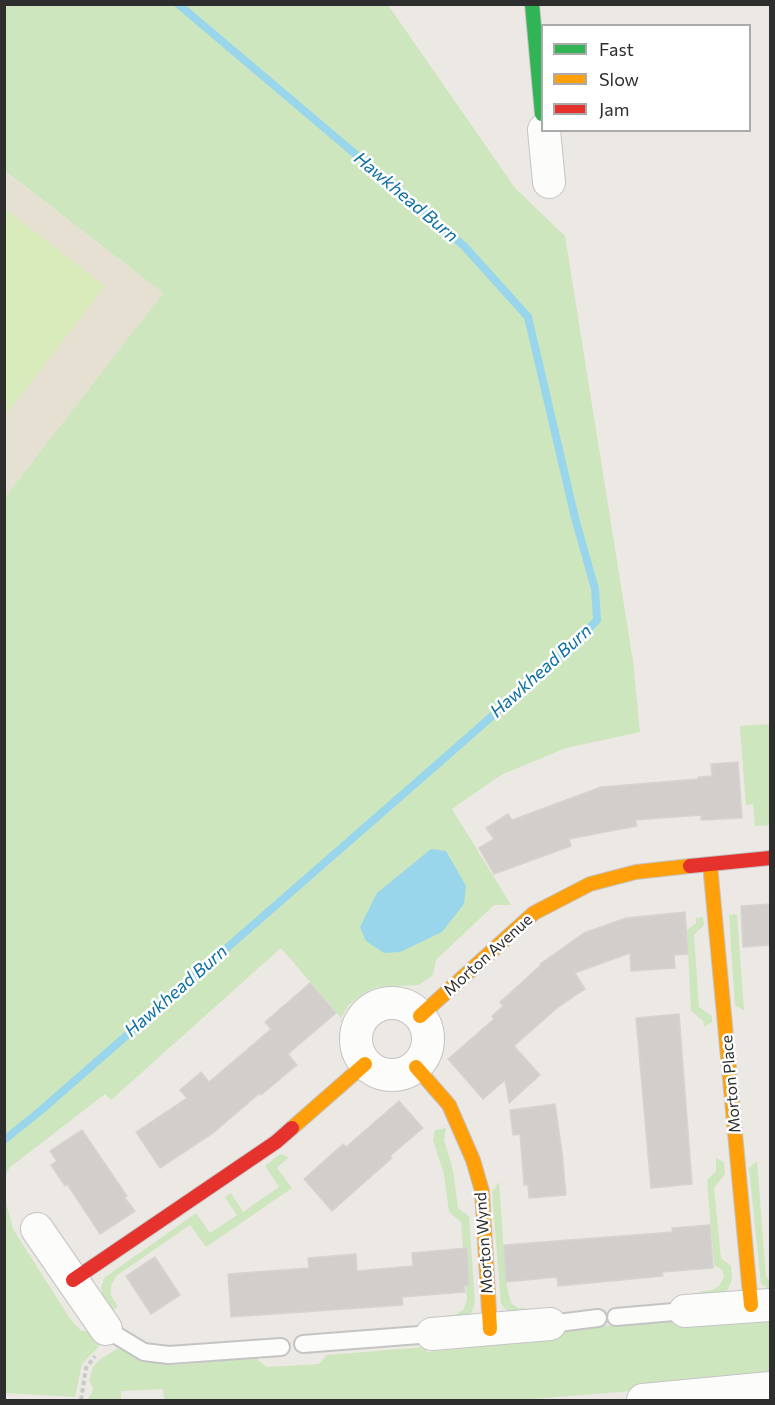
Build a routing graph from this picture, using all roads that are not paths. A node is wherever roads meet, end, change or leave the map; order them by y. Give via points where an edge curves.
1 (532, 4) edge
2 (541, 94) edge
3 (544, 132) edge
4 (549, 182) dead end
5 (771, 858) edge
6 (711, 864) junction
7 (420, 1016) junction
8 (365, 1064) junction
9 (416, 1067) junction
10 (37, 1229) dead end
11 (73, 1280) junction
12 (761, 1305) edge
13 (685, 1311) joint
14 (616, 1317) dead end
15 (598, 1318) dead end
16 (550, 1324) joint
17 (490, 1329) junction
18 (432, 1334) joint
19 (114, 1335) joint
20 (303, 1344) dead end
21 (281, 1347) dead end
22 (771, 1388) edge
23 (643, 1401) edge

1 - 2 street
3 - 4 street
5 - 6 street, Morton Avenue
6 - 7 street, Morton Avenue via 636,872 590,884 534,913
6 - 12 street, Morton Place
7 - 8 street via 395,1003 380,1004 368,1011 359,1023 356,1037 357,1052
7 - 9 street via 427,1028 428,1042
8 - 9 street via 390,1076
8 - 11 street via 276,1142
9 - 17 street, Morton Wynd via 449,1105 483,1191
10 - 11 street
11 - 19 street
12 - 13 street, Morton Place
13 - 14 lane, Morton Place
15 - 16 lane
16 - 17 street
17 - 18 street
18 - 20 lane
19 - 21 lane via 144,1352 169,1355
22 - 23 street

